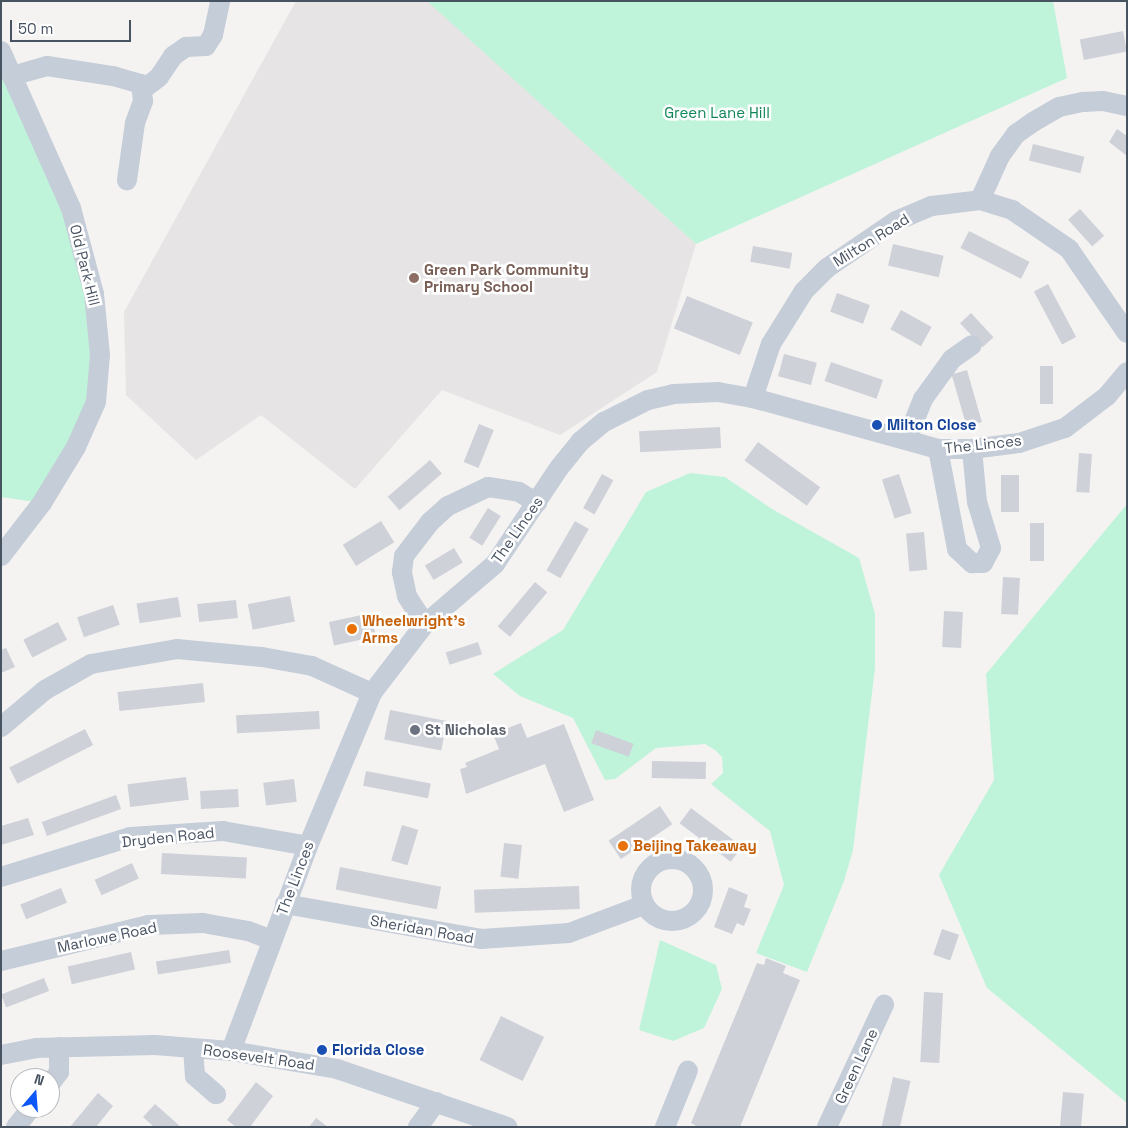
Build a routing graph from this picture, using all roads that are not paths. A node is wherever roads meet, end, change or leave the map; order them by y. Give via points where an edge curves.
1 (220, 1) edge
2 (1, 51) edge
3 (12, 76) junction
4 (142, 90) junction
5 (1125, 104) edge
6 (127, 180) dead end
7 (980, 200) junction
8 (1127, 333) edge
9 (972, 345) dead end
10 (1127, 372) edge
11 (753, 398) junction
12 (907, 439) junction
13 (938, 449) junction
14 (972, 449) junction
15 (537, 503) junction
16 (1, 556) edge
17 (425, 624) junction
18 (372, 693) junction
19 (1, 727) edge
20 (308, 846) junction
21 (1, 877) edge
22 (286, 904) junction
23 (644, 905) dead end
24 (271, 940) junction
25 (1, 961) edge
26 (884, 1005) dead end
27 (59, 1047) junction
28 (193, 1048) junction
29 (230, 1051) junction
30 (1, 1055) edge
31 (59, 1068) edge
32 (688, 1070) dead end
33 (216, 1094) dead end
34 (436, 1102) junction
35 (418, 1127) edge
36 (507, 1127) edge
37 (666, 1127) edge
38 (827, 1127) edge

1 - 4 street via 213,35 206,46 186,47 173,56 159,77
2 - 3 street, Old Park Hill
3 - 4 street via 47,66 113,76 141,84
3 - 16 street, Old Park Hill via 71,208 94,294 100,355 96,402 76,448 42,503
4 - 6 street via 143,101 135,123
5 - 7 street via 1103,100 1084,102 1059,107 1033,122 1016,134 1000,156
7 - 8 street, Milton Road via 1012,210 1069,249
7 - 11 street, Milton Road via 932,206 896,221 827,268 786,316 771,344
9 - 12 street via 952,359 923,398
10 - 14 street, The Linces via 1107,396 1065,428 1019,443
11 - 12 street, The Linces
11 - 15 street, The Linces via 697,392 648,400 604,422 581,441
12 - 13 street, The Linces
13 - 14 street, The Linces
13 - 14 street via 957,548 972,564 984,563 991,548 977,502
15 - 17 street, The Linces via 495,564
15 - 17 street via 519,492 488,487 448,506 430,522 404,556 402,572 407,596
17 - 18 street, The Linces
18 - 19 street via 312,666 262,657 177,649 92,664 45,690
18 - 20 street, The Linces
20 - 21 street, Dryden Road via 223,831 130,838
20 - 22 street, The Linces
22 - 23 street, Sheridan Road via 482,939 569,934
22 - 24 street, The Linces
24 - 25 street, Marlowe Road via 248,931 203,923 149,925
24 - 29 street, The Linces
26 - 38 street, Green Lane
27 - 28 street, Roosevelt Road via 155,1045
27 - 30 street, Roosevelt Road
27 - 31 street
28 - 29 street, Roosevelt Road
28 - 33 street via 195,1076
29 - 34 street, Roosevelt Road via 337,1069
32 - 37 street
34 - 35 street
34 - 36 street, Roosevelt Road

